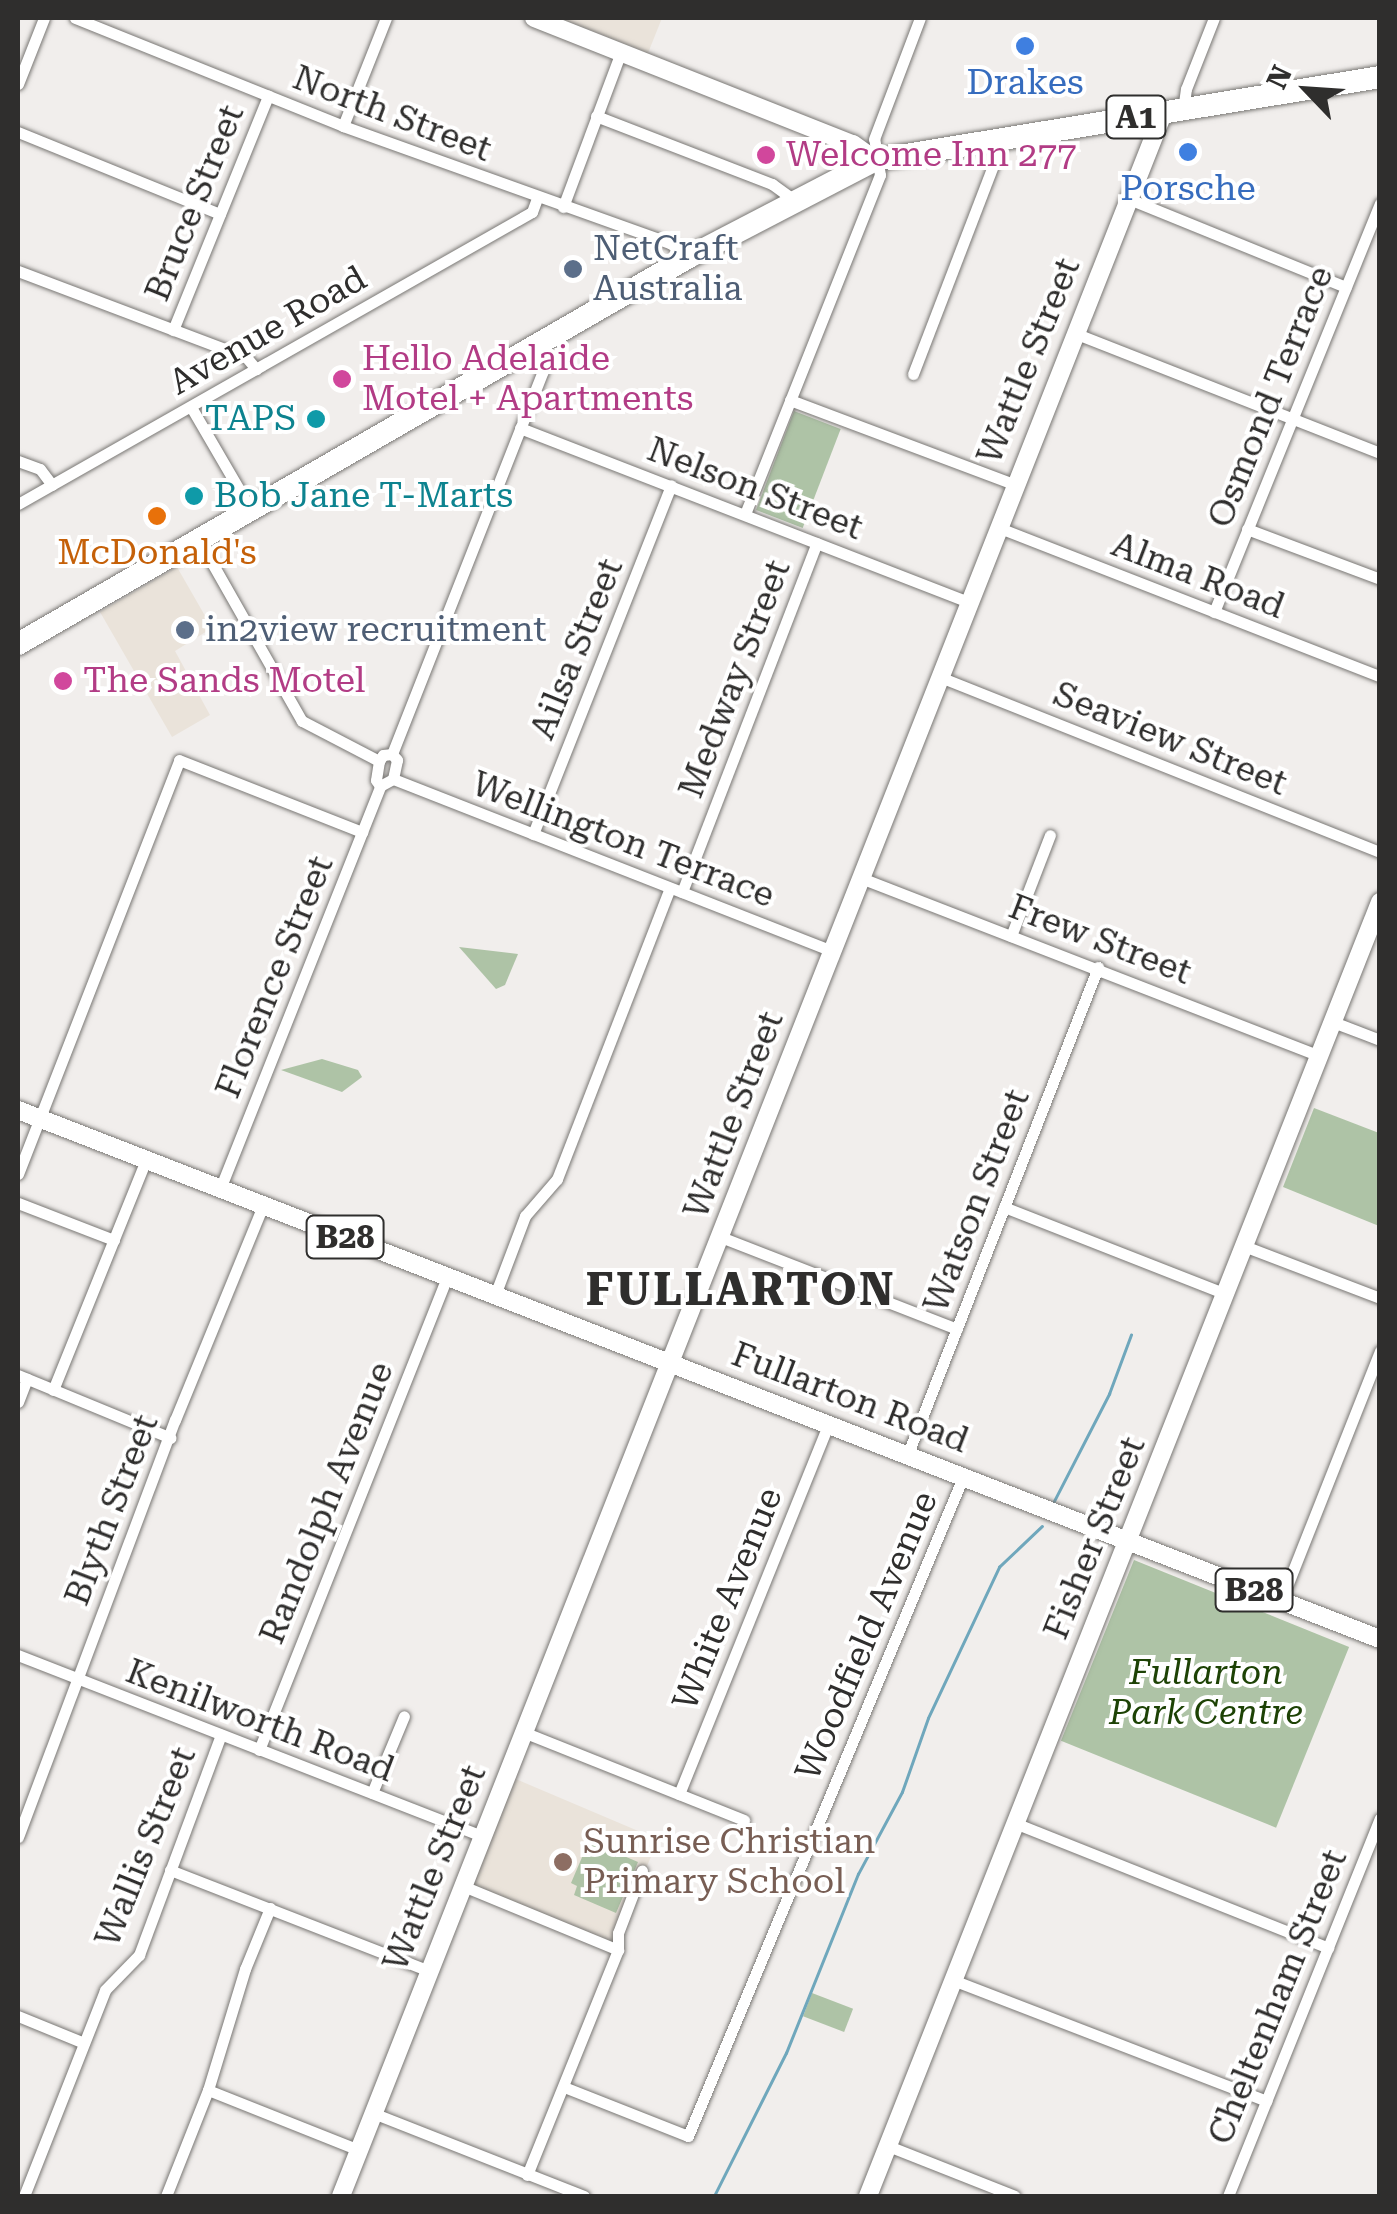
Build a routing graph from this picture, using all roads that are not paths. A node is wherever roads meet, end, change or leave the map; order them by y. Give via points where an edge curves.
1 (44, 18) edge
2 (75, 18) edge
3 (386, 18) edge
4 (534, 18) edge
5 (920, 18) edge
6 (1214, 18) edge
7 (621, 52) junction
8 (1379, 74) edge
9 (18, 84) edge
10 (268, 96) junction
11 (1173, 111) junction
12 (596, 116) junction
13 (343, 126) junction
14 (18, 132) edge
15 (1003, 139) junction
16 (875, 160) junction
17 (537, 198) junction
18 (793, 199) junction
19 (1129, 199) junction
20 (1380, 203) edge
21 (563, 207) junction
22 (220, 214) junction
23 (689, 257) junction
24 (18, 271) edge
25 (1346, 287) junction
26 (174, 330) junction
27 (1074, 332) junction
28 (535, 348) junction
29 (256, 369) junction
30 (914, 374) dead end
31 (790, 400) junction
32 (190, 407) junction
33 (1292, 419) junction
34 (520, 428) junction
35 (1380, 453) edge
36 (18, 461) edge
37 (52, 484) junction
38 (1014, 484) junction
39 (672, 485) junction
40 (18, 504) edge
41 (251, 510) junction
42 (745, 514) junction
43 (997, 527) junction
44 (1247, 529) junction
45 (199, 540) junction
46 (817, 542) junction
47 (1380, 580) edge
48 (969, 602) junction
49 (1214, 612) junction
50 (18, 644) edge
51 (940, 676) junction
52 (1380, 676) edge
53 (392, 754) junction
54 (378, 761) junction
55 (387, 782) junction
56 (362, 832) junction
57 (533, 834) junction
58 (1050, 835) dead end
59 (1380, 852) edge
60 (861, 878) junction
61 (676, 890) junction
62 (1380, 902) edge
63 (1012, 936) junction
64 (833, 952) junction
65 (1098, 967) junction
66 (1332, 1022) junction
67 (1380, 1040) edge
68 (1319, 1056) junction
69 (18, 1110) edge
70 (40, 1118) junction
71 (146, 1160) junction
72 (18, 1174) edge
73 (220, 1189) junction
74 (18, 1203) edge
75 (263, 1205) junction
76 (1004, 1207) junction
77 (721, 1237) junction
78 (114, 1240) junction
79 (1244, 1246) junction
80 (447, 1276) junction
81 (1226, 1294) junction
82 (495, 1295) junction
83 (1380, 1298) edge
84 (956, 1329) junction
85 (1380, 1351) edge
86 (672, 1364) junction
87 (22, 1377) edge
88 (53, 1390) junction
89 (18, 1402) edge
90 (828, 1424) junction
91 (171, 1438) junction
92 (908, 1456) junction
93 (963, 1477) junction
94 (1128, 1541) junction
95 (1281, 1601) junction
96 (1380, 1639) edge
97 (18, 1656) edge
98 (78, 1680) junction
99 (404, 1716) dead end
100 (524, 1732) junction
101 (221, 1736) junction
102 (260, 1750) junction
103 (372, 1793) junction
104 (679, 1794) junction
105 (1380, 1818) edge
106 (744, 1820) dead end
107 (1016, 1824) junction
108 (483, 1836) junction
109 (18, 1837) edge
110 (170, 1870) junction
111 (642, 1870) dead end
112 (463, 1886) junction
113 (270, 1908) junction
114 (1328, 1948) junction
115 (618, 1950) junction
116 (429, 1971) junction
117 (953, 1980) junction
118 (18, 2016) edge
119 (84, 2043) junction
120 (564, 2087) junction
121 (208, 2090) junction
122 (1266, 2101) junction
123 (373, 2114) junction
124 (888, 2146) junction
125 (359, 2150) junction
126 (528, 2175) junction
127 (24, 2196) edge
128 (166, 2196) edge
129 (341, 2196) edge
130 (584, 2196) edge
131 (868, 2196) edge
132 (1015, 2196) edge
133 (1228, 2196) edge

1 - 9 street
2 - 10 street, North Street
3 - 13 street
4 - 7 street
5 - 16 street via 874,138
6 - 11 street
7 - 12 street
7 - 16 street via 853,144
8 - 11 highway, A1
10 - 13 street, North Street
10 - 22 street, Bruce Street
11 - 15 highway, A1
11 - 19 street, Wattle Street
12 - 18 street via 772,184
12 - 21 street
13 - 17 street, North Street
14 - 22 street
15 - 16 highway, A1
15 - 30 street
16 - 18 highway, A1
16 - 31 street via 880,174
17 - 21 street, North Street
17 - 29 street, Avenue Road via 532,212
18 - 23 highway, A1
19 - 25 street
19 - 27 street, Wattle Street
20 - 25 street, Osmond Terrace
21 - 23 street, North Street via 676,245
22 - 26 street, Bruce Street
23 - 28 highway, A1
24 - 26 street
25 - 33 street, Osmond Terrace
26 - 29 street via 246,357
27 - 33 street
27 - 38 street, Wattle Street
28 - 34 street via 544,371
28 - 41 highway, A1
29 - 32 street, Avenue Road
31 - 38 street
31 - 42 street
32 - 37 street, Avenue Road
32 - 41 street
33 - 35 street
33 - 44 street, Osmond Terrace
34 - 39 street, Nelson Street
34 - 53 street
36 - 37 street via 40,469
37 - 40 street, Avenue Road
38 - 43 street, Wattle Street
39 - 42 street, Nelson Street
39 - 57 street, Ailsa Street
41 - 45 highway, A1
42 - 46 street, Nelson Street
43 - 48 street, Wattle Street
43 - 49 street, Alma Road
44 - 47 street
44 - 49 street, Osmond Terrace
45 - 50 highway, A1
45 - 54 street via 302,721
46 - 48 street, Nelson Street
46 - 61 street, Medway Street
48 - 51 street, Wattle Street
49 - 52 street, Alma Road
51 - 59 street, Seaview Street
51 - 60 street, Wattle Street
53 - 54 street
53 - 55 street via 397,760
54 - 55 street via 376,780
55 - 56 street, Florence Street
55 - 57 street, Wellington Terrace
56 - 70 street via 180,760
56 - 73 street, Florence Street
57 - 61 street, Wellington Terrace
58 - 63 street
60 - 63 street, Frew Street
60 - 64 street, Wattle Street
61 - 64 street, Wellington Terrace
61 - 82 street, Medway Street via 557,1179 525,1216
62 - 66 street, Fisher Street
63 - 65 street, Frew Street
64 - 77 street, Wattle Street
65 - 68 street, Frew Street
65 - 76 street, Watson Street
66 - 67 street
66 - 68 street, Fisher Street
68 - 79 street, Fisher Street
69 - 70 street, Fullarton Road / B28
70 - 71 street, Fullarton Road / B28
70 - 72 street
71 - 73 street, Fullarton Road / B28
71 - 78 street
73 - 75 street, Fullarton Road / B28
74 - 78 street
75 - 80 street, Fullarton Road / B28
75 - 91 street, Blyth Street
76 - 81 street
76 - 84 street, Watson Street
77 - 84 street
77 - 86 street, Wattle Street
78 - 88 street
79 - 81 street, Fisher Street
79 - 83 street
80 - 82 street, Fullarton Road / B28
80 - 102 street, Randolph Avenue
81 - 94 street, Fisher Street
82 - 86 street, Fullarton Road / B28
84 - 92 street, Watson Street
85 - 95 street
86 - 90 street, Fullarton Road / B28
86 - 100 street, Wattle Street
87 - 88 street
87 - 89 street
88 - 91 street
90 - 92 street, Fullarton Road / B28
90 - 104 street, White Avenue
91 - 98 street, Blyth Street
92 - 93 street, Fullarton Road / B28
93 - 94 street, Fullarton Road / B28
93 - 120 street, Woodfield Avenue via 688,2136
94 - 95 street, Fullarton Road / B28
94 - 107 street, Fisher Street
95 - 96 street, Fullarton Road / B28
97 - 98 street, Kenilworth Road
98 - 101 street, Kenilworth Road
98 - 109 street, Blyth Street
99 - 103 street
100 - 104 street
100 - 108 street, Wattle Street
101 - 102 street, Kenilworth Road
101 - 110 street, Wallis Street
102 - 103 street, Kenilworth Road
103 - 108 street, Kenilworth Road
104 - 106 street
105 - 114 street, Cheltenham Street
107 - 114 street
107 - 117 street, Fisher Street
108 - 112 street, Wattle Street
110 - 113 street
110 - 119 street, Wallis Street via 138,1955 104,1990
111 - 115 street
112 - 115 street
112 - 116 street, Wattle Street
113 - 116 street
113 - 121 street
114 - 122 street, Cheltenham Street
115 - 120 street
116 - 123 street, Wattle Street
117 - 122 street
117 - 124 street, Fisher Street
118 - 119 street
119 - 127 street, Wallis Street
120 - 126 street
121 - 125 street
121 - 128 street
122 - 133 street, Cheltenham Street
123 - 125 street, Wattle Street
123 - 126 street
124 - 131 street, Fisher Street
124 - 132 street
125 - 129 street, Wattle Street
126 - 130 street

